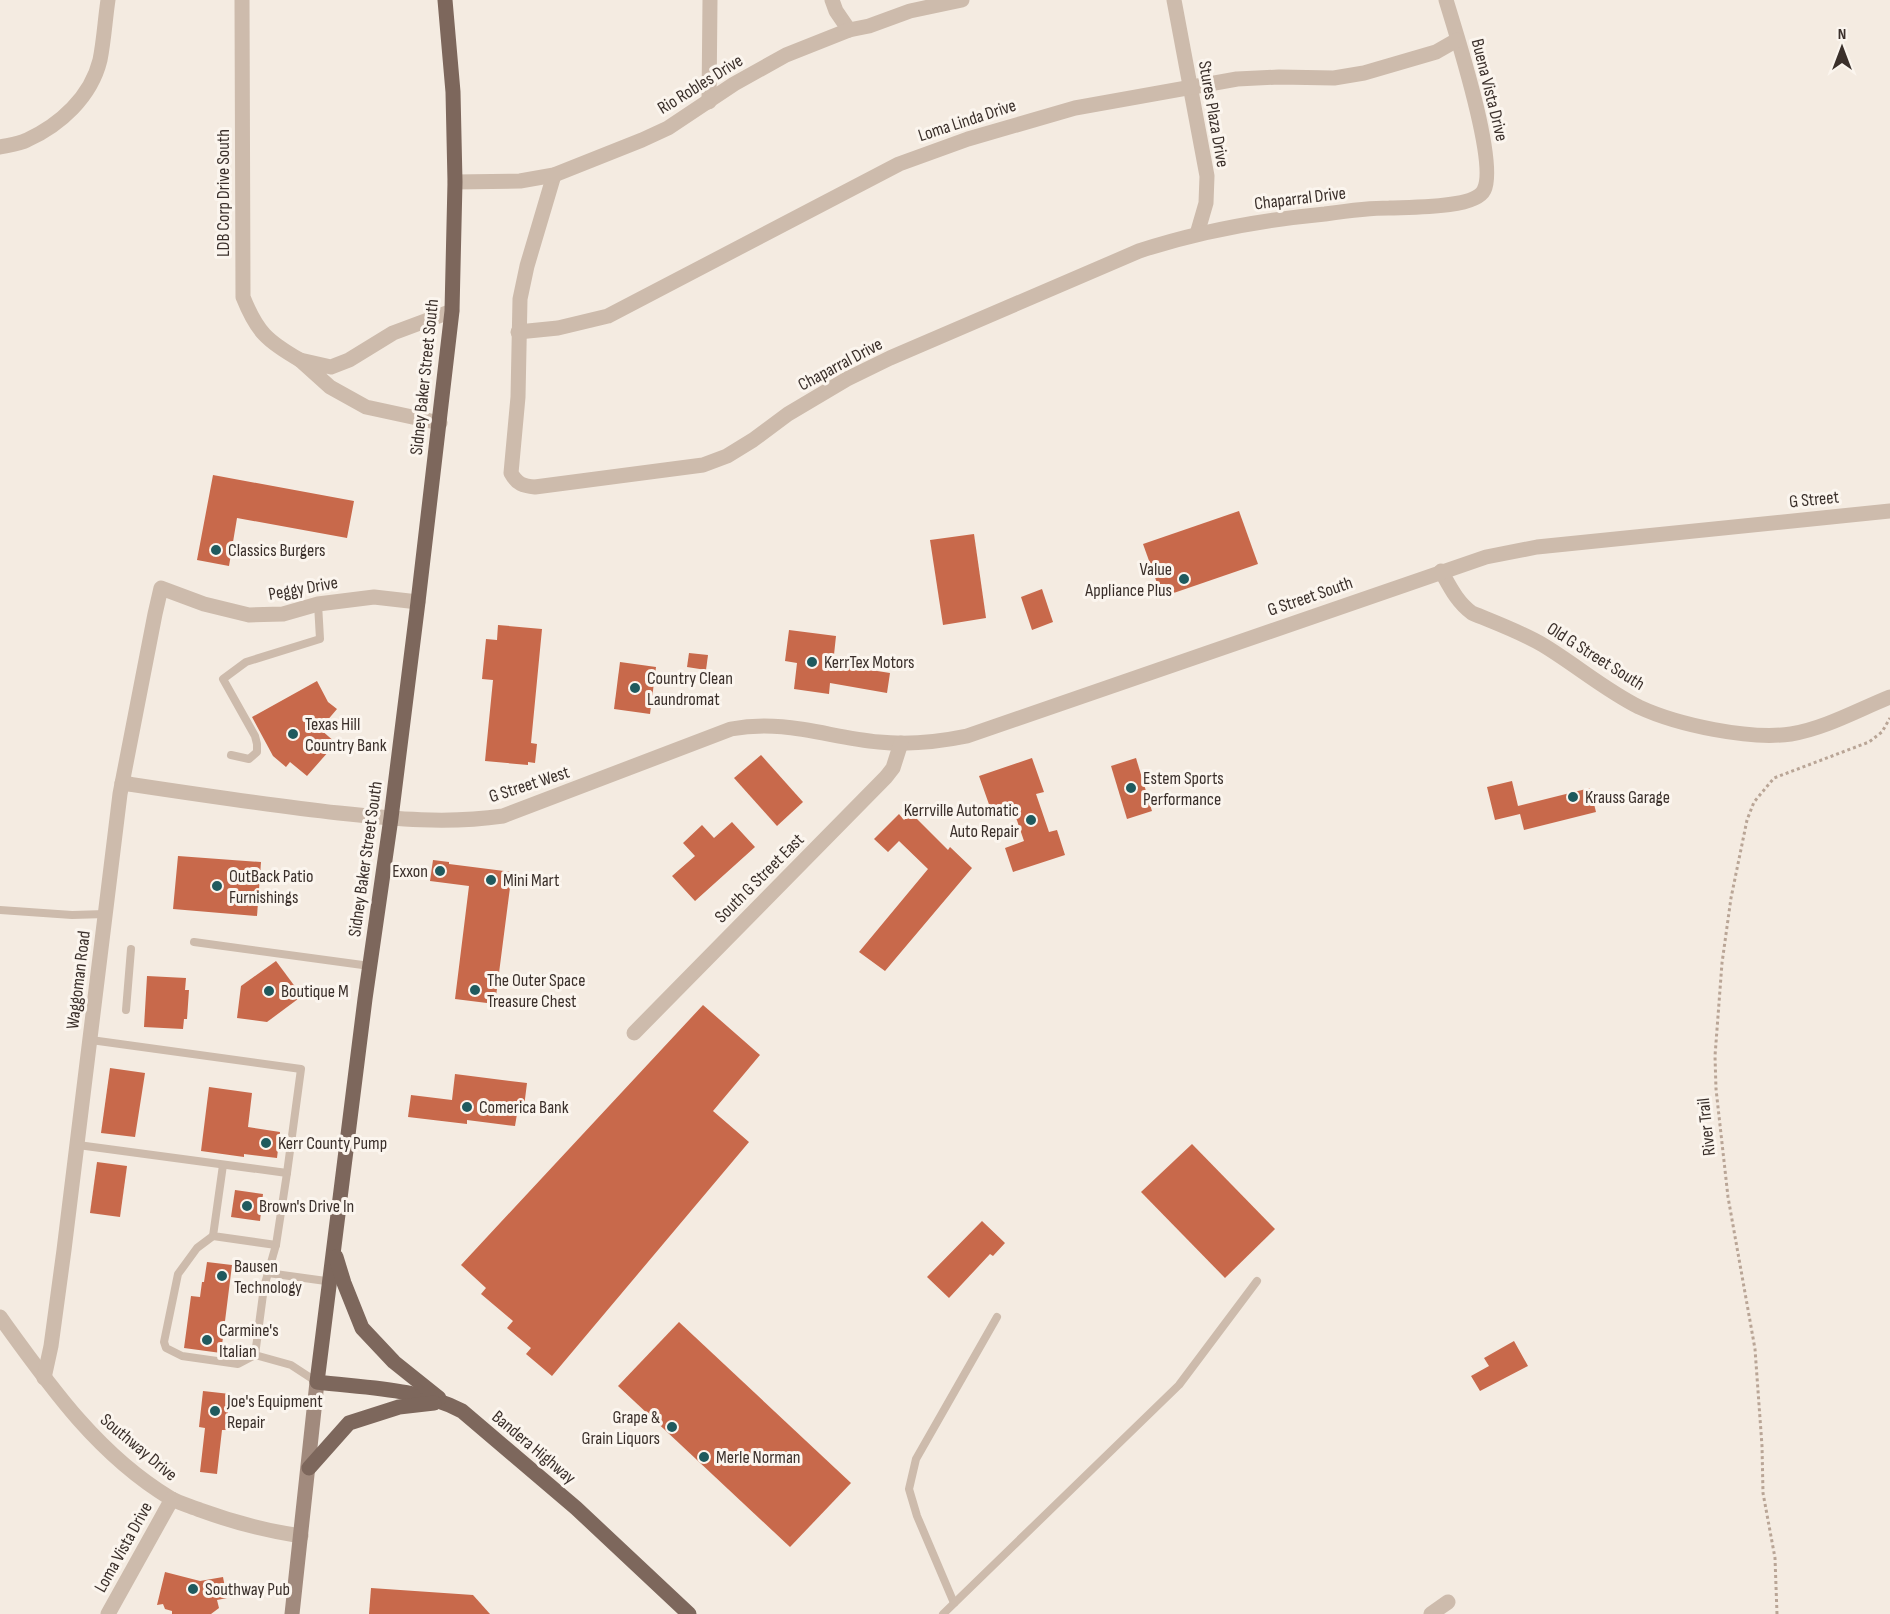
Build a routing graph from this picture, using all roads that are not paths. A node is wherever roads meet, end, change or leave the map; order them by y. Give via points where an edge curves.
1 (108, 0) edge
2 (242, 0) edge
3 (445, 0) edge
4 (710, 0) edge
5 (832, 0) edge
6 (962, 0) edge
7 (1174, 0) edge
8 (1446, 0) edge
9 (849, 30) junction
10 (1458, 40) junction
11 (1190, 87) junction
12 (709, 102) junction
13 (0, 147) edge
14 (554, 175) junction
15 (455, 182) junction
16 (1485, 190) joint
17 (1197, 234) junction
18 (452, 311) junction
19 (518, 332) junction
20 (300, 360) junction
21 (440, 423) junction
22 (1890, 511) edge
23 (1742, 525) joint
24 (1442, 571) junction
25 (161, 588) joint
26 (418, 602) junction
27 (318, 604) junction
28 (1890, 697) edge
29 (901, 743) junction
30 (231, 755) dead end
31 (122, 783) junction
32 (391, 818) junction
33 (0, 910) edge
34 (106, 914) junction
35 (194, 942) dead end
36 (131, 949) dead end
37 (370, 966) junction
38 (126, 1010) dead end
39 (634, 1033) dead end
40 (91, 1040) junction
41 (78, 1144) junction
42 (224, 1164) junction
43 (287, 1173) junction
44 (213, 1236) junction
45 (276, 1245) junction
46 (268, 1273) junction
47 (1257, 1281) dead end
48 (337, 1282) junction
49 (0, 1317) edge
50 (997, 1317) dead end
51 (255, 1355) junction
52 (44, 1378) junction
53 (317, 1382) junction
54 (443, 1402) junction
55 (309, 1468) junction
56 (172, 1499) junction
57 (302, 1536) junction
58 (1448, 1602) dead end
59 (954, 1603) junction
60 (108, 1614) edge
61 (292, 1614) edge
62 (689, 1614) edge
63 (943, 1614) edge
64 (1431, 1614) edge

1 - 13 street via 99,62 85,94 53,125 26,141
2 - 20 street, LDB Corp Drive South via 243,297 258,329 274,345
3 - 15 main road, Sidney Baker Street South
4 - 12 street
5 - 9 street
6 - 9 street, Rio Robles Drive
7 - 11 street, Stures Plaza Drive
8 - 10 street, Buena Vista Drive
9 - 12 street, Rio Robles Drive via 766,65
10 - 11 street, Loma Linda Drive via 1436,52 1364,73 1334,78 1237,79
10 - 16 street, Buena Vista Drive via 1486,154
11 - 17 street, Stures Plaza Drive via 1207,176 1206,203
11 - 19 street, Loma Linda Drive via 1038,117 899,164 608,316 566,327
12 - 14 street, Rio Robles Drive via 668,128
14 - 15 street, Rio Robles Drive via 520,182
14 - 19 street, Chaparral Drive via 527,267
15 - 18 main road, Sidney Baker Street South
16 - 17 street, Chaparral Drive via 1460,204 1305,216
17 - 19 street, Chaparral Drive via 1139,251 911,348 847,379 727,456 703,465 535,487 516,482 511,474 518,397
18 - 20 street, LDB Corp Drive South via 393,333 331,367
18 - 21 main road, Sidney Baker Street South
20 - 21 street, LDB Corp Drive South via 330,387 366,407
21 - 26 main road, Sidney Baker Street South
22 - 23 street, G Street
23 - 24 street, G Street South via 1537,547
24 - 28 street, Old G Street South via 1454,595 1472,613 1542,644 1618,695 1670,717 1738,733 1777,735 1815,727
24 - 29 street, G Street South via 967,736
25 - 27 street, Peggy Drive via 249,615 282,614
25 - 31 street, Waggoman Road
26 - 27 street, Peggy Drive via 374,597
26 - 32 main road, Sidney Baker Street South
27 - 30 lane via 320,639 246,662 223,679 257,744 257,752 249,759
29 - 32 street, G Street West via 784,726 731,729 503,816 467,820
29 - 39 street, South G Street East via 886,777
31 - 32 street, G Street West via 306,810
31 - 34 street, Waggoman Road
32 - 37 main road, Sidney Baker Street South
33 - 34 lane
34 - 40 street, Waggoman Road
35 - 37 lane
36 - 38 lane
37 - 48 main road, Sidney Baker Street South via 334,1250
40 - 41 street, Waggoman Road
40 - 43 lane via 302,1069
41 - 42 lane
41 - 52 street, Waggoman Road
42 - 43 lane
42 - 44 lane
43 - 45 lane
44 - 45 lane
44 - 51 lane via 197,1248 178,1274 166,1348 182,1356 238,1364
45 - 46 lane
46 - 48 lane
46 - 51 lane
47 - 59 lane via 1179,1385
48 - 53 main road
48 - 54 main road via 362,1328 394,1362
49 - 52 street, Southway Drive
50 - 59 lane via 916,1459 909,1489
51 - 53 lane via 291,1365
52 - 56 street, Southway Drive via 100,1445
53 - 54 main road, Bandera Highway
53 - 55 main road
54 - 55 main road via 399,1407 349,1423
54 - 62 main road, Bandera Highway via 462,1412 576,1508
55 - 57 main road
56 - 57 street, Southway Drive via 221,1517
56 - 60 street, Loma Vista Drive
57 - 61 main road
58 - 64 street
59 - 63 lane

